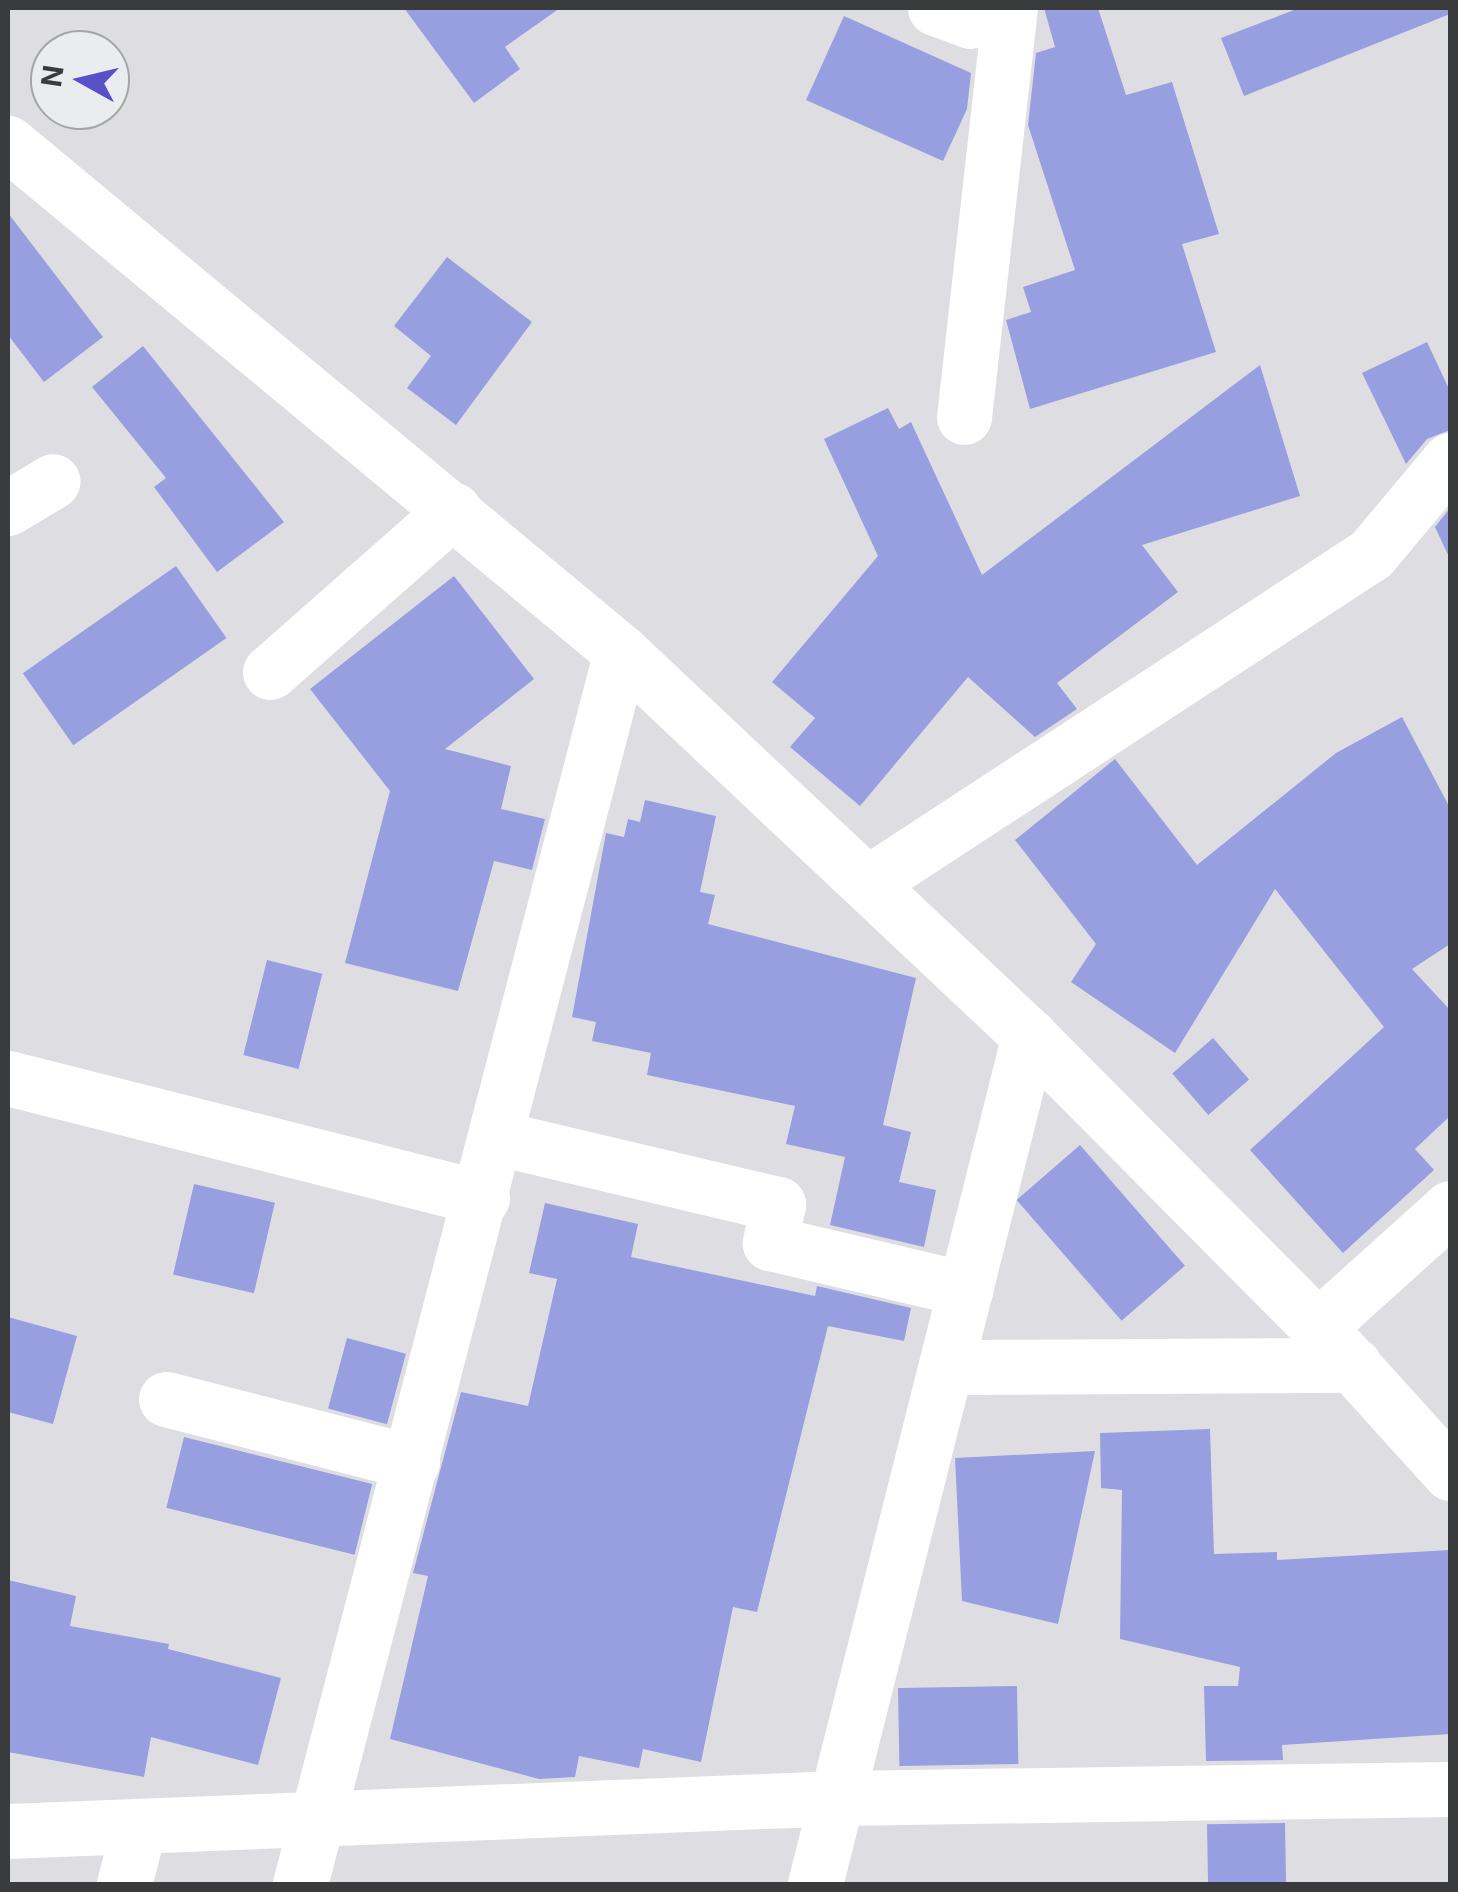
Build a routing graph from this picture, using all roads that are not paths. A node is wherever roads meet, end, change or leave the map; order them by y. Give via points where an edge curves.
1 (935, 8) edge
2 (1009, 8) edge
3 (8, 143) edge
4 (964, 417) dead end
5 (1450, 460) edge
6 (454, 510) junction
7 (621, 652) junction
8 (270, 672) dead end
9 (868, 884) junction
10 (1029, 1036) junction
11 (8, 1078) edge
12 (498, 1138) junction
13 (482, 1198) junction
14 (1450, 1208) edge
15 (966, 1289) junction
16 (1336, 1346) junction
17 (947, 1367) junction
18 (166, 1399) dead end
19 (412, 1462) junction
20 (1450, 1473) edge
21 (1450, 1789) edge
22 (840, 1798) junction
23 (318, 1818) junction
24 (140, 1827) junction
25 (8, 1831) edge
26 (124, 1884) edge
27 (300, 1884) edge
28 (815, 1884) edge

1 - 2 street via 970,21
2 - 4 street
3 - 6 street
5 - 9 street via 1371,554
6 - 7 street
6 - 8 street
7 - 9 street
7 - 12 street
9 - 10 street
10 - 15 street
10 - 16 street
11 - 13 street
12 - 13 street
12 - 15 street via 778,1204 770,1243
13 - 19 street
14 - 16 street
15 - 17 street
16 - 17 street
16 - 20 street
17 - 22 street
18 - 19 street
19 - 23 street
21 - 22 street
22 - 23 street
22 - 28 street
23 - 24 street
23 - 27 street
24 - 25 street
24 - 26 street

